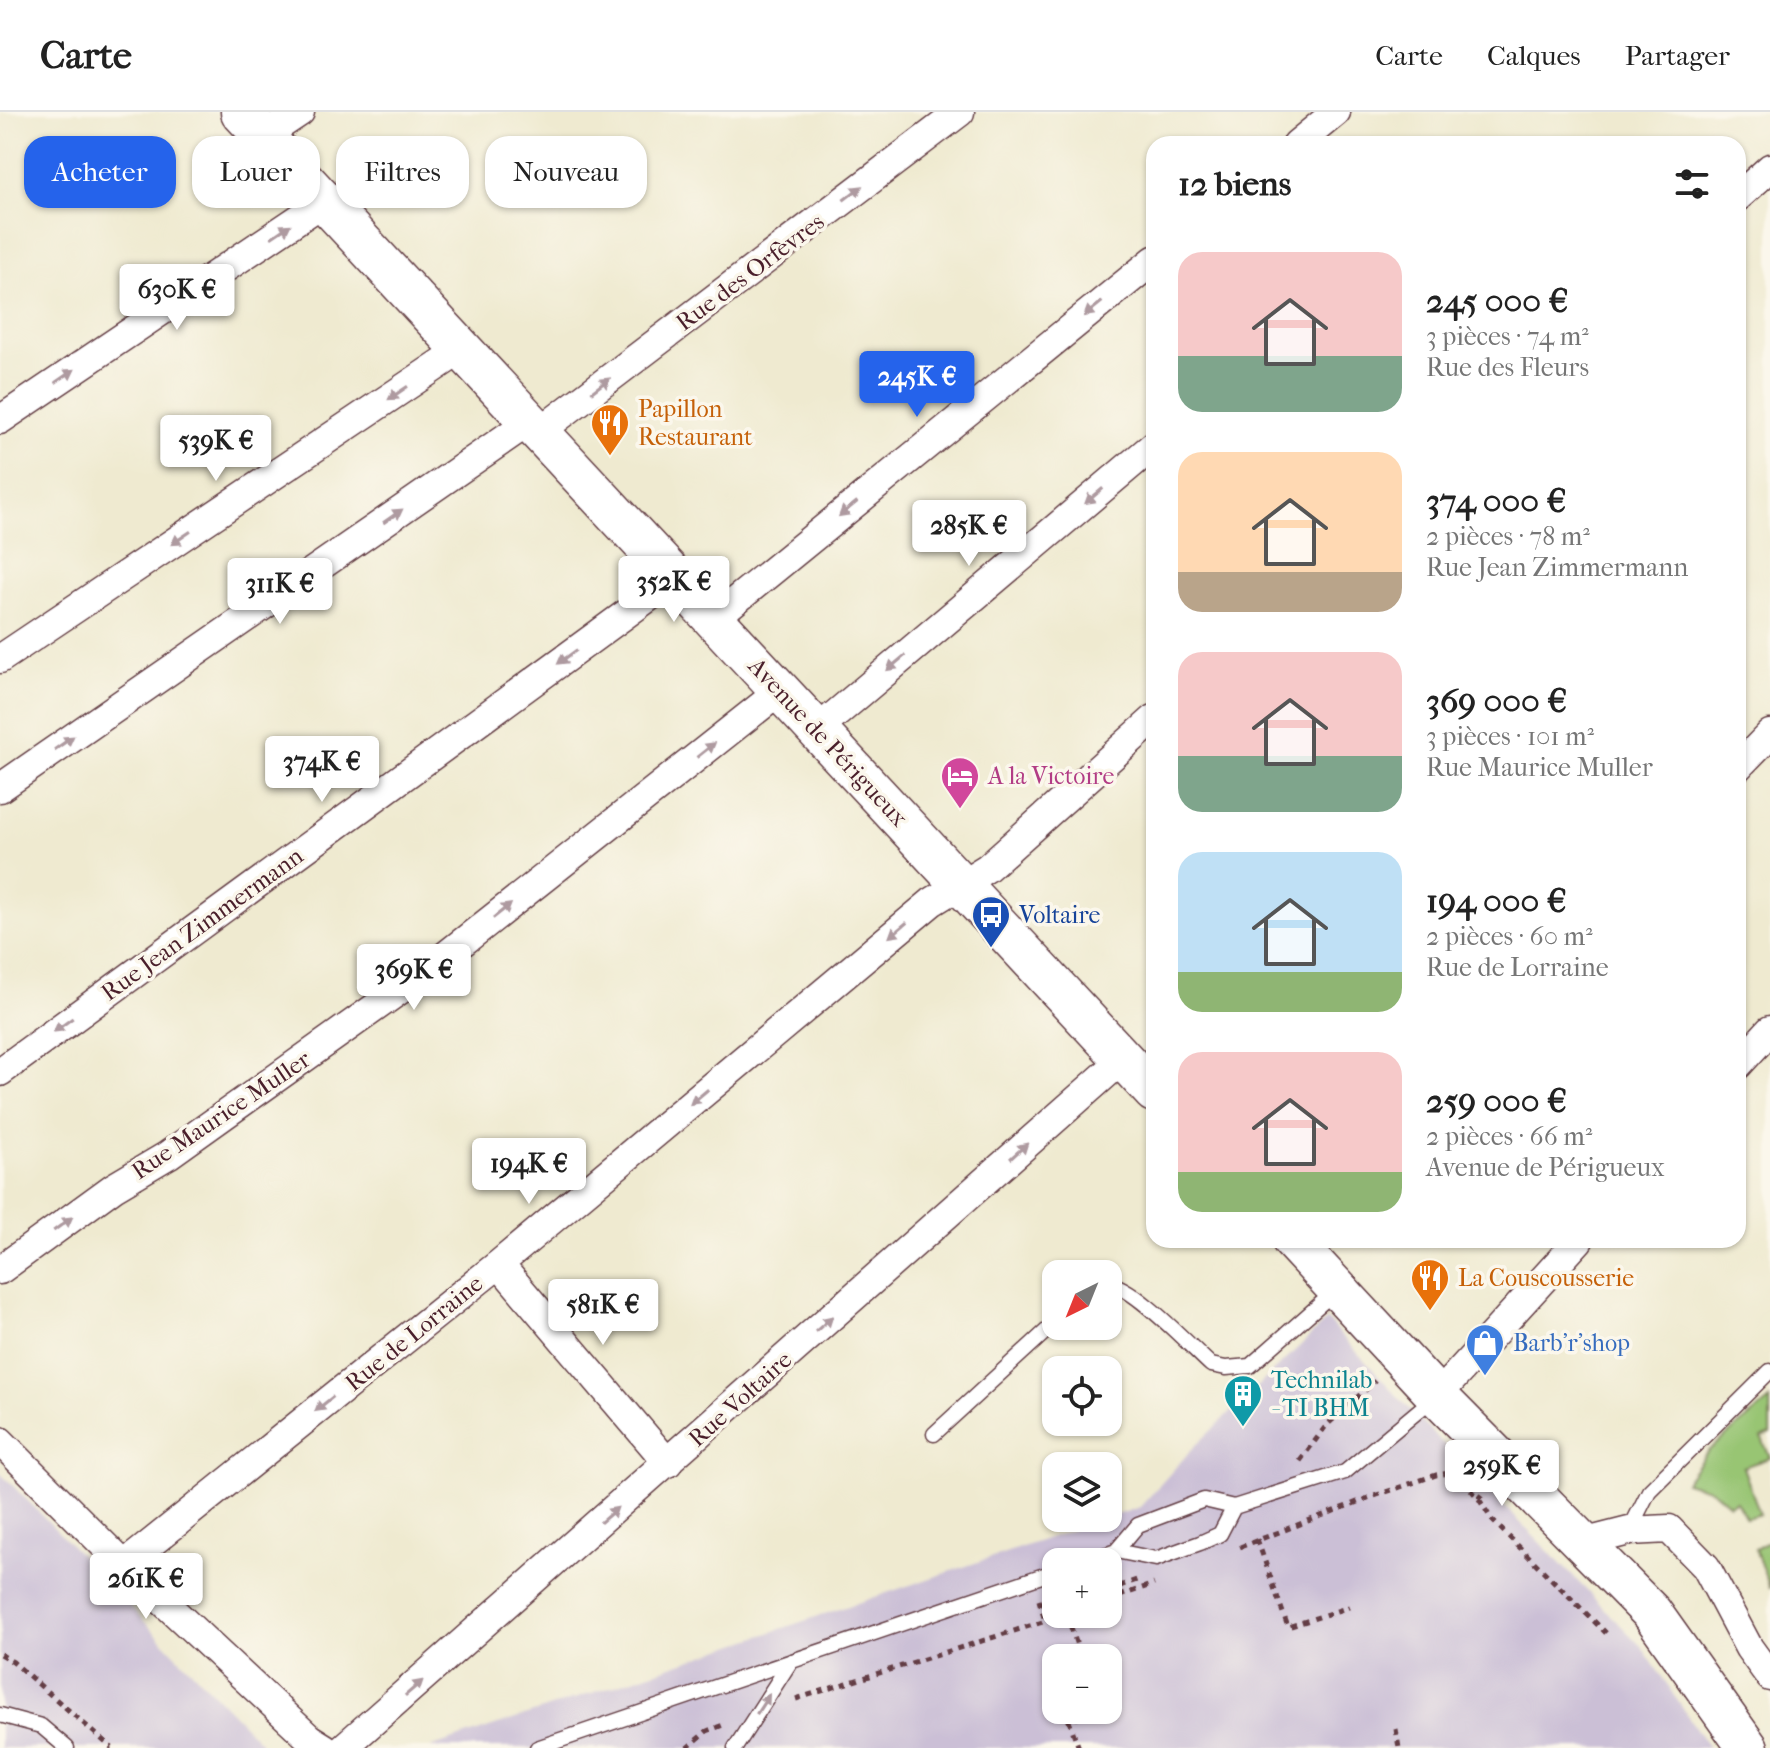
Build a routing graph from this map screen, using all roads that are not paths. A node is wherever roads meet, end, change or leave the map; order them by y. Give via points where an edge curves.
1 (300, 112) edge
2 (960, 112) edge
3 (1336, 112) edge
4 (253, 124) edge
5 (1307, 136) edge
6 (1770, 168) edge
7 (1746, 190) edge
8 (325, 201) junction
9 (1146, 267) edge
10 (462, 349) junction
11 (0, 420) edge
12 (534, 426) junction
13 (1146, 452) edge
14 (675, 578) junction
15 (713, 619) junction
16 (0, 659) edge
17 (780, 691) junction
18 (1146, 726) edge
19 (817, 730) junction
20 (1770, 734) edge
21 (1746, 759) edge
22 (0, 788) edge
23 (960, 884) junction
24 (1770, 1030) edge
25 (1746, 1056) edge
26 (1123, 1059) junction
27 (0, 1072) edge
28 (1146, 1083) edge
29 (1299, 1248) edge
30 (1572, 1248) edge
31 (499, 1264) junction
32 (0, 1270) edge
33 (1122, 1289) edge
34 (1337, 1289) junction
35 (1042, 1335) edge
36 (1770, 1371) edge
37 (1437, 1396) junction
38 (934, 1434) dead end
39 (0, 1441) edge
40 (668, 1463) junction
41 (1234, 1507) junction
42 (1629, 1531) junction
43 (1582, 1543) junction
44 (1119, 1548) edge
45 (1122, 1552) edge
46 (124, 1565) junction
47 (1042, 1576) edge
48 (792, 1661) junction
49 (1770, 1677) edge
50 (0, 1715) edge
51 (349, 1744) edge
52 (67, 1748) edge
53 (325, 1748) edge
54 (537, 1748) edge
55 (735, 1748) edge
56 (1748, 1748) edge

1 - 4 street
12 -> 2 street, Rue des Orfèvres
3 - 5 street
4 - 8 street, Avenue de Périgueux
6 - 7 street
8 - 10 street, Avenue de Périgueux
11 -> 8 street
9 -> 15 street
10 - 12 street, Avenue de Périgueux
10 -> 16 street
12 - 14 street, Avenue de Périgueux
22 -> 12 street, Rue des Orfèvres
13 -> 19 street
14 - 15 street, Avenue de Périgueux
14 -> 27 street, Rue Jean Zimmermann
15 - 17 street, Avenue de Périgueux
17 - 19 street, Avenue de Périgueux
32 -> 17 street, Rue Maurice Muller via 425,972
18 - 23 street, Rue de Lorraine via 987,868
19 - 23 street, Avenue de Périgueux
20 - 21 street
23 - 26 street, Avenue de Périgueux
23 -> 31 street, Rue de Lorraine
24 - 25 street
26 - 28 street, Avenue de Périgueux
40 -> 26 street, Rue Voltaire
29 - 34 street
30 - 37 street
31 - 40 street
31 -> 46 street, Rue de Lorraine
33 - 34 lane via 1211,1365 1226,1368 1250,1366
34 - 37 street
35 - 38 lane
36 - 42 lane via 1649,1491
37 - 41 lane via 1345,1472
37 - 43 street
39 - 46 street
51 -> 40 street, Rue Voltaire
41 - 44 lane via 1204,1500 1138,1525
41 - 45 lane via 1220,1534 1200,1543 1156,1559
42 - 43 street
42 - 49 street via 1669,1529 1706,1567
43 - 56 street via 1652,1613
46 - 53 street
47 - 48 lane
48 - 54 lane
55 -> 48 lane
50 - 52 lane via 41,1726

